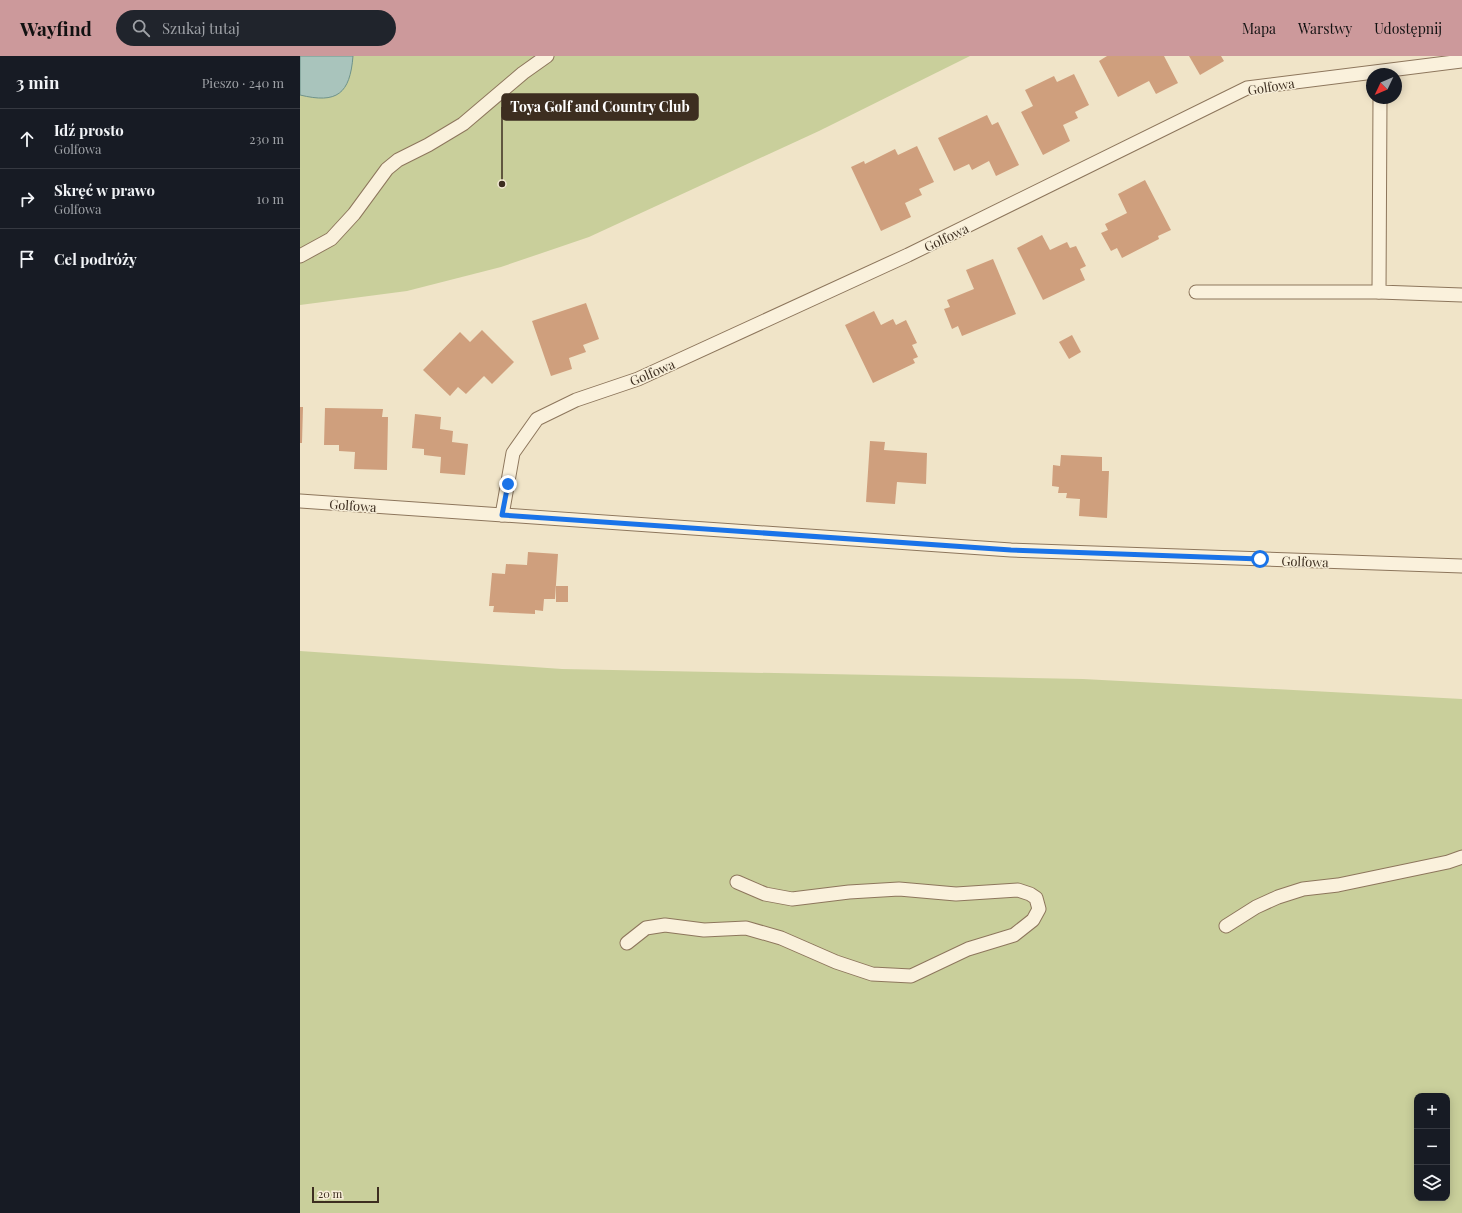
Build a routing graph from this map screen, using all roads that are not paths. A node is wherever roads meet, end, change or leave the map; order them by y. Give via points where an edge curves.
1 (547, 56) edge
2 (1462, 61) edge
3 (1402, 70) edge
4 (1366, 75) edge
5 (1380, 104) edge
6 (300, 256) edge
7 (1196, 292) dead end
8 (1378, 292) junction
9 (1462, 295) edge
10 (300, 501) edge
11 (502, 515) junction
12 (1462, 566) edge
13 (1462, 857) edge
14 (737, 882) dead end
15 (1226, 926) dead end
16 (627, 943) dead end

1 - 6 lane via 463,124 398,160 387,169 354,214 331,239
2 - 3 lane, Golfowa
4 - 11 lane, Golfowa via 1247,88 908,255 638,379 576,400 537,420 513,453
5 - 8 lane
7 - 8 lane
8 - 9 lane
10 - 11 lane, Golfowa
11 - 12 lane, Golfowa via 1011,550
13 - 15 lane via 1338,885 1304,889 1256,907
14 - 16 lane via 765,894 792,899 900,889 956,894 1018,890 1036,898 1039,909 1033,920 1014,935 968,949 911,976 872,974 836,962 781,938 746,928 704,930 665,925 646,928

